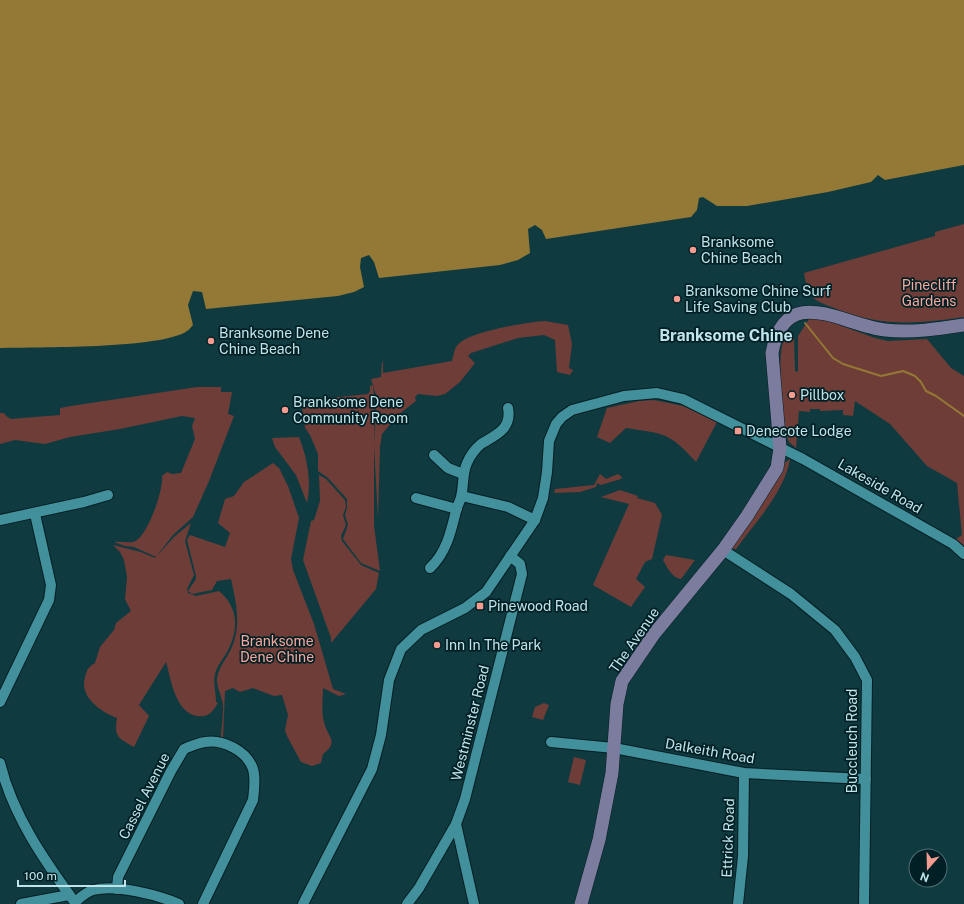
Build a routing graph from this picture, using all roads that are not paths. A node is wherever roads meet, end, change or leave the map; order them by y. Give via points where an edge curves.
1 (964, 325) edge
2 (508, 408) dead end
3 (780, 448) junction
4 (434, 455) dead end
5 (463, 474) junction
6 (108, 495) dead end
7 (462, 496) junction
8 (416, 498) dead end
9 (457, 509) junction
10 (35, 514) junction
11 (0, 520) edge
12 (535, 520) junction
13 (723, 550) junction
14 (964, 554) edge
15 (510, 556) junction
16 (430, 568) dead end
17 (0, 702) edge
18 (551, 742) dead end
19 (614, 748) junction
20 (0, 763) edge
21 (744, 773) junction
22 (1, 774) edge
23 (866, 779) junction
24 (456, 824) junction
25 (117, 889) junction
26 (73, 900) edge
27 (21, 904) edge
28 (180, 904) edge
29 (203, 904) edge
30 (303, 904) edge
31 (407, 904) edge
32 (474, 904) edge
33 (581, 904) edge
34 (738, 904) edge
35 (864, 904) edge

1 - 3 main road, The Avenue via 923,331 886,330 814,311 790,319 781,327 772,353
2 - 5 street via 509,416 505,427 474,451
3 - 12 street via 694,404 657,393 624,396 572,410 562,417 551,432 543,498
3 - 13 main road, The Avenue via 773,476
3 - 14 street, Lakeside Road via 906,516 953,544
4 - 5 street via 448,468
5 - 7 street
6 - 10 street
7 - 9 street
7 - 12 street via 508,507
8 - 9 street
9 - 16 street via 453,530 445,549
10 - 11 street
10 - 17 street via 51,585 49,600
12 - 15 street
13 - 19 main road, The Avenue via 654,634 622,681 617,704
13 - 23 street, Buccleuch Road via 791,594 835,630 855,657 867,680
15 - 24 street, Westminster Road via 520,564 522,574 465,798
15 - 30 street via 486,592 465,608 421,630 401,649 389,680 381,734 372,769
18 - 19 street, Dalkeith Road
19 - 21 street, Dalkeith Road
19 - 33 main road, The Avenue via 599,840
20 - 22 street
21 - 23 street, Dalkeith Road
21 - 34 street, Ettrick Road via 743,856
22 - 26 street via 34,844
23 - 35 street, Buccleuch Road
24 - 31 street, Westminster Road
24 - 32 street
25 - 26 street via 94,890
25 - 28 street
25 - 29 street, Cassel Avenue via 118,877 184,749 206,742 225,743 241,752 253,768 253,800
26 - 27 street

